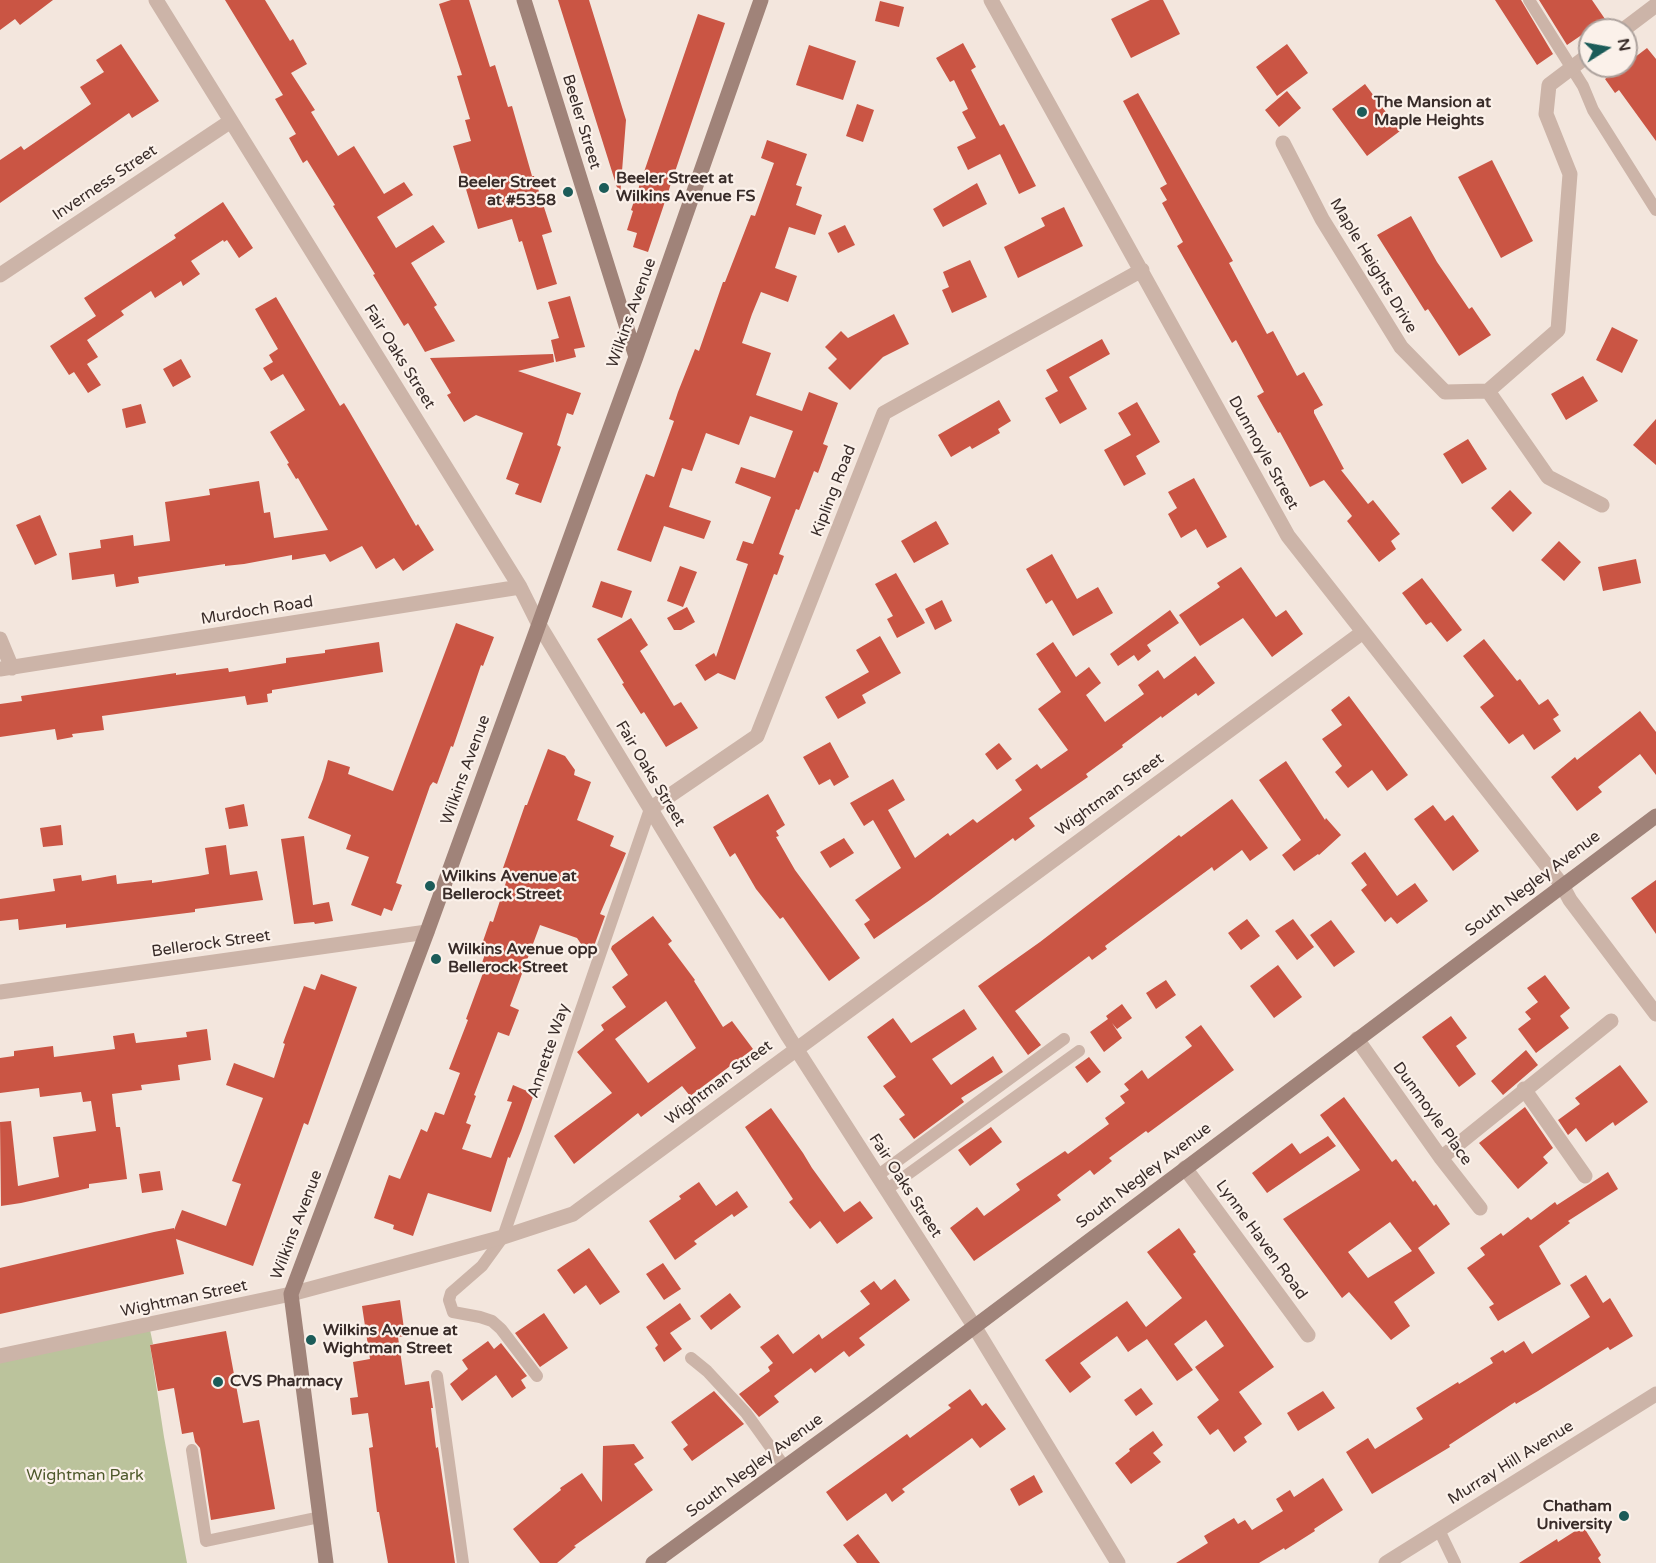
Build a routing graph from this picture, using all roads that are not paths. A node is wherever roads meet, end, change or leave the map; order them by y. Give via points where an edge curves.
1 (156, 0) edge
2 (524, 0) edge
3 (760, 0) edge
4 (991, 0) edge
5 (1529, 0) edge
6 (1656, 5) edge
7 (1638, 19) edge
8 (1578, 63) edge
9 (1572, 68) junction
10 (231, 121) junction
11 (1283, 142) dead end
12 (1656, 210) edge
13 (1142, 270) junction
14 (0, 275) edge
15 (636, 357) junction
16 (1488, 391) junction
17 (1602, 505) dead end
18 (520, 587) junction
19 (538, 623) junction
20 (1363, 632) junction
21 (0, 639) edge
22 (6, 669) edge
23 (650, 809) junction
24 (1656, 816) edge
25 (1562, 885) junction
26 (427, 932) junction
27 (0, 992) edge
28 (1656, 1014) edge
29 (1611, 1021) dead end
30 (1064, 1039) dead end
31 (1357, 1039) junction
32 (796, 1049) junction
33 (1079, 1051) dead end
34 (1524, 1089) junction
35 (1441, 1158) junction
36 (1185, 1168) junction
37 (877, 1176) junction
38 (1585, 1176) dead end
39 (886, 1190) junction
40 (1480, 1208) dead end
41 (503, 1237) junction
42 (291, 1294) junction
43 (974, 1326) junction
44 (1308, 1335) dead end
45 (0, 1356) edge
46 (691, 1358) dead end
47 (437, 1376) dead end
48 (537, 1376) dead end
49 (1656, 1394) edge
50 (192, 1450) dead end
51 (784, 1466) junction
52 (320, 1517) junction
53 (1439, 1530) junction
54 (326, 1563) edge
55 (464, 1563) edge
56 (654, 1563) edge
57 (1118, 1563) edge
58 (1386, 1563) edge
59 (1455, 1563) edge

1 - 10 street, Fair Oaks Street
2 - 15 main road, Beeler Street
3 - 15 main road, Wilkins Avenue
4 - 13 street, Dunmoyle Street
5 - 9 lane
6 - 7 street
8 - 9 street
9 - 12 lane via 1593,110
9 - 16 street via 1549,85 1546,114 1570,174 1558,330
10 - 14 street, Inverness Street
10 - 18 street, Fair Oaks Street
11 - 16 street, Maple Heights Drive via 1322,219 1401,347 1445,392
13 - 20 street, Dunmoyle Street via 1287,536
13 - 23 street, Kipling Road via 884,413 758,736
15 - 19 main road, Wilkins Avenue
16 - 17 street via 1548,477
18 - 19 street, Fair Oaks Street
18 - 22 street, Murdoch Road
19 - 23 street, Fair Oaks Street
19 - 26 main road, Wilkins Avenue
20 - 25 street, Dunmoyle Street
20 - 32 street, Wightman Street
21 - 22 street
23 - 32 street, Fair Oaks Street
23 - 41 lane, Annette Way
24 - 25 main road, South Negley Avenue
25 - 28 street, Dunmoyle Street
25 - 31 main road, South Negley Avenue
26 - 27 street, Bellerock Street
26 - 42 main road, Wilkins Avenue
29 - 34 street
30 - 37 lane
31 - 35 street, Dunmoyle Place
31 - 36 main road, South Negley Avenue
32 - 37 street, Fair Oaks Street
32 - 41 street, Wightman Street via 573,1214
33 - 39 lane
34 - 35 street
34 - 38 street
35 - 40 street, Dunmoyle Place
36 - 43 main road, South Negley Avenue
36 - 44 street, Lynne Haven Road
37 - 39 street, Fair Oaks Street
39 - 43 street, Fair Oaks Street
41 - 42 street, Wightman Street
41 - 48 lane, Annette Way via 482,1266 451,1293 449,1300 453,1312 492,1321
42 - 45 street, Wightman Street
42 - 52 main road, Wilkins Avenue
43 - 51 main road, South Negley Avenue
43 - 57 street, Fair Oaks Street
46 - 51 lane via 746,1413
47 - 55 lane
49 - 53 street, Murray Hill Avenue
50 - 52 lane via 206,1541
51 - 56 main road, South Negley Avenue
52 - 54 main road, Wilkins Avenue
53 - 58 street, Murray Hill Avenue
53 - 59 lane

